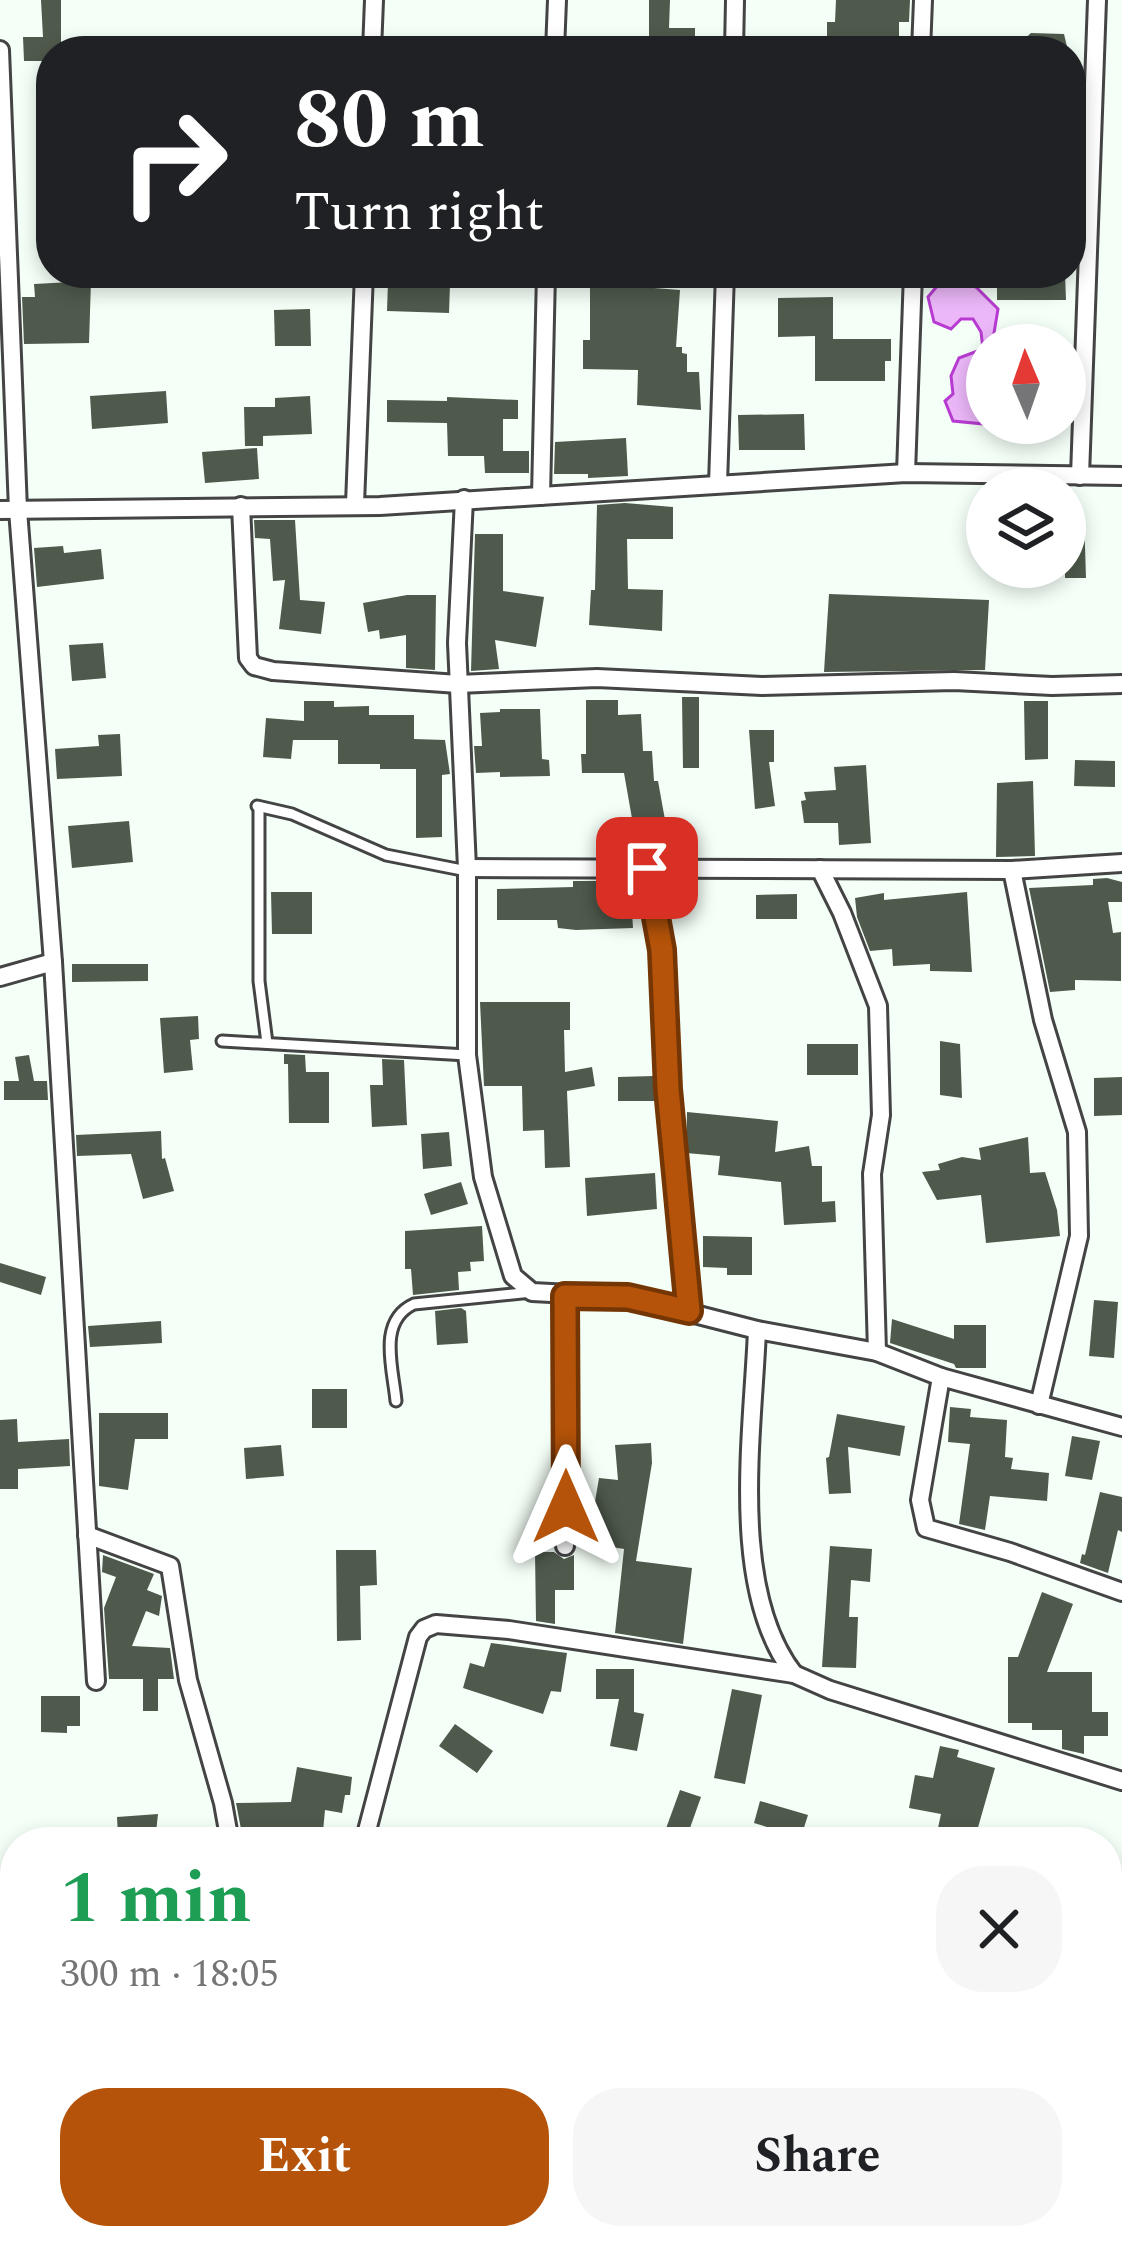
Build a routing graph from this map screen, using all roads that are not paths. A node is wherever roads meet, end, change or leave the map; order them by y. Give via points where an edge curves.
1 (374, 0) edge
2 (557, 0) edge
3 (735, 0) edge
4 (923, 0) edge
5 (1097, 0) edge
6 (373, 36) edge
7 (556, 36) edge
8 (734, 36) edge
9 (922, 36) edge
10 (0, 50) edge
11 (0, 68) edge
12 (363, 288) edge
13 (546, 288) edge
14 (725, 288) edge
15 (912, 288) edge
16 (1080, 468) edge
17 (906, 473) junction
18 (966, 474) edge
19 (1086, 476) edge
20 (1122, 476) edge
21 (718, 484) junction
22 (541, 496) junction
23 (464, 499) junction
24 (356, 504) junction
25 (241, 506) junction
26 (9, 510) edge
27 (458, 684) junction
28 (1122, 684) edge
29 (1122, 863) edge
30 (647, 868) junction
31 (820, 869) junction
32 (467, 870) junction
33 (1012, 871) junction
34 (53, 962) junction
35 (0, 976) edge
36 (222, 1041) dead end
37 (267, 1043) junction
38 (467, 1055) junction
39 (532, 1292) junction
40 (565, 1296) junction
41 (689, 1311) junction
42 (757, 1330) junction
43 (877, 1352) junction
44 (941, 1377) junction
45 (396, 1401) dead end
46 (1039, 1405) junction
47 (1122, 1427) edge
48 (87, 1534) junction
49 (566, 1546) dead end
50 (1122, 1592) edge
51 (794, 1674) junction
52 (96, 1681) dead end
53 (1122, 1781) edge
54 (228, 1827) edge
55 (368, 1827) edge

1 - 6 street
2 - 7 street
3 - 8 street
4 - 9 street
5 - 16 street
10 - 11 street
11 - 26 street
12 - 24 street
13 - 22 street
14 - 21 street
15 - 17 street
17 - 18 street
17 - 21 street
19 - 20 street
21 - 22 street
22 - 23 street
23 - 24 street
23 - 27 street
24 - 25 street
25 - 26 street
25 - 27 street via 244,634 254,666
26 - 34 street
27 - 28 street
27 - 32 street
29 - 33 street
30 - 31 street
30 - 32 street
30 - 41 street via 662,950
31 - 33 street
31 - 43 street via 878,1006
32 - 37 lane via 386,855 258,806
32 - 38 street
33 - 46 street via 1042,1020 1077,1132 1079,1236
34 - 35 street
34 - 48 street
36 - 37 lane
37 - 38 lane
38 - 39 street via 483,1177 514,1276
39 - 40 street
39 - 45 lane via 403,1309 390,1331
40 - 41 street via 628,1297
40 - 49 street
41 - 42 street
42 - 43 street
42 - 51 street via 750,1522 756,1582 777,1653
43 - 44 street
44 - 46 street
44 - 50 street via 920,1500 926,1528
46 - 47 street
48 - 52 street
48 - 54 street via 170,1566 188,1680
51 - 53 street
51 - 55 street via 436,1624 418,1637

